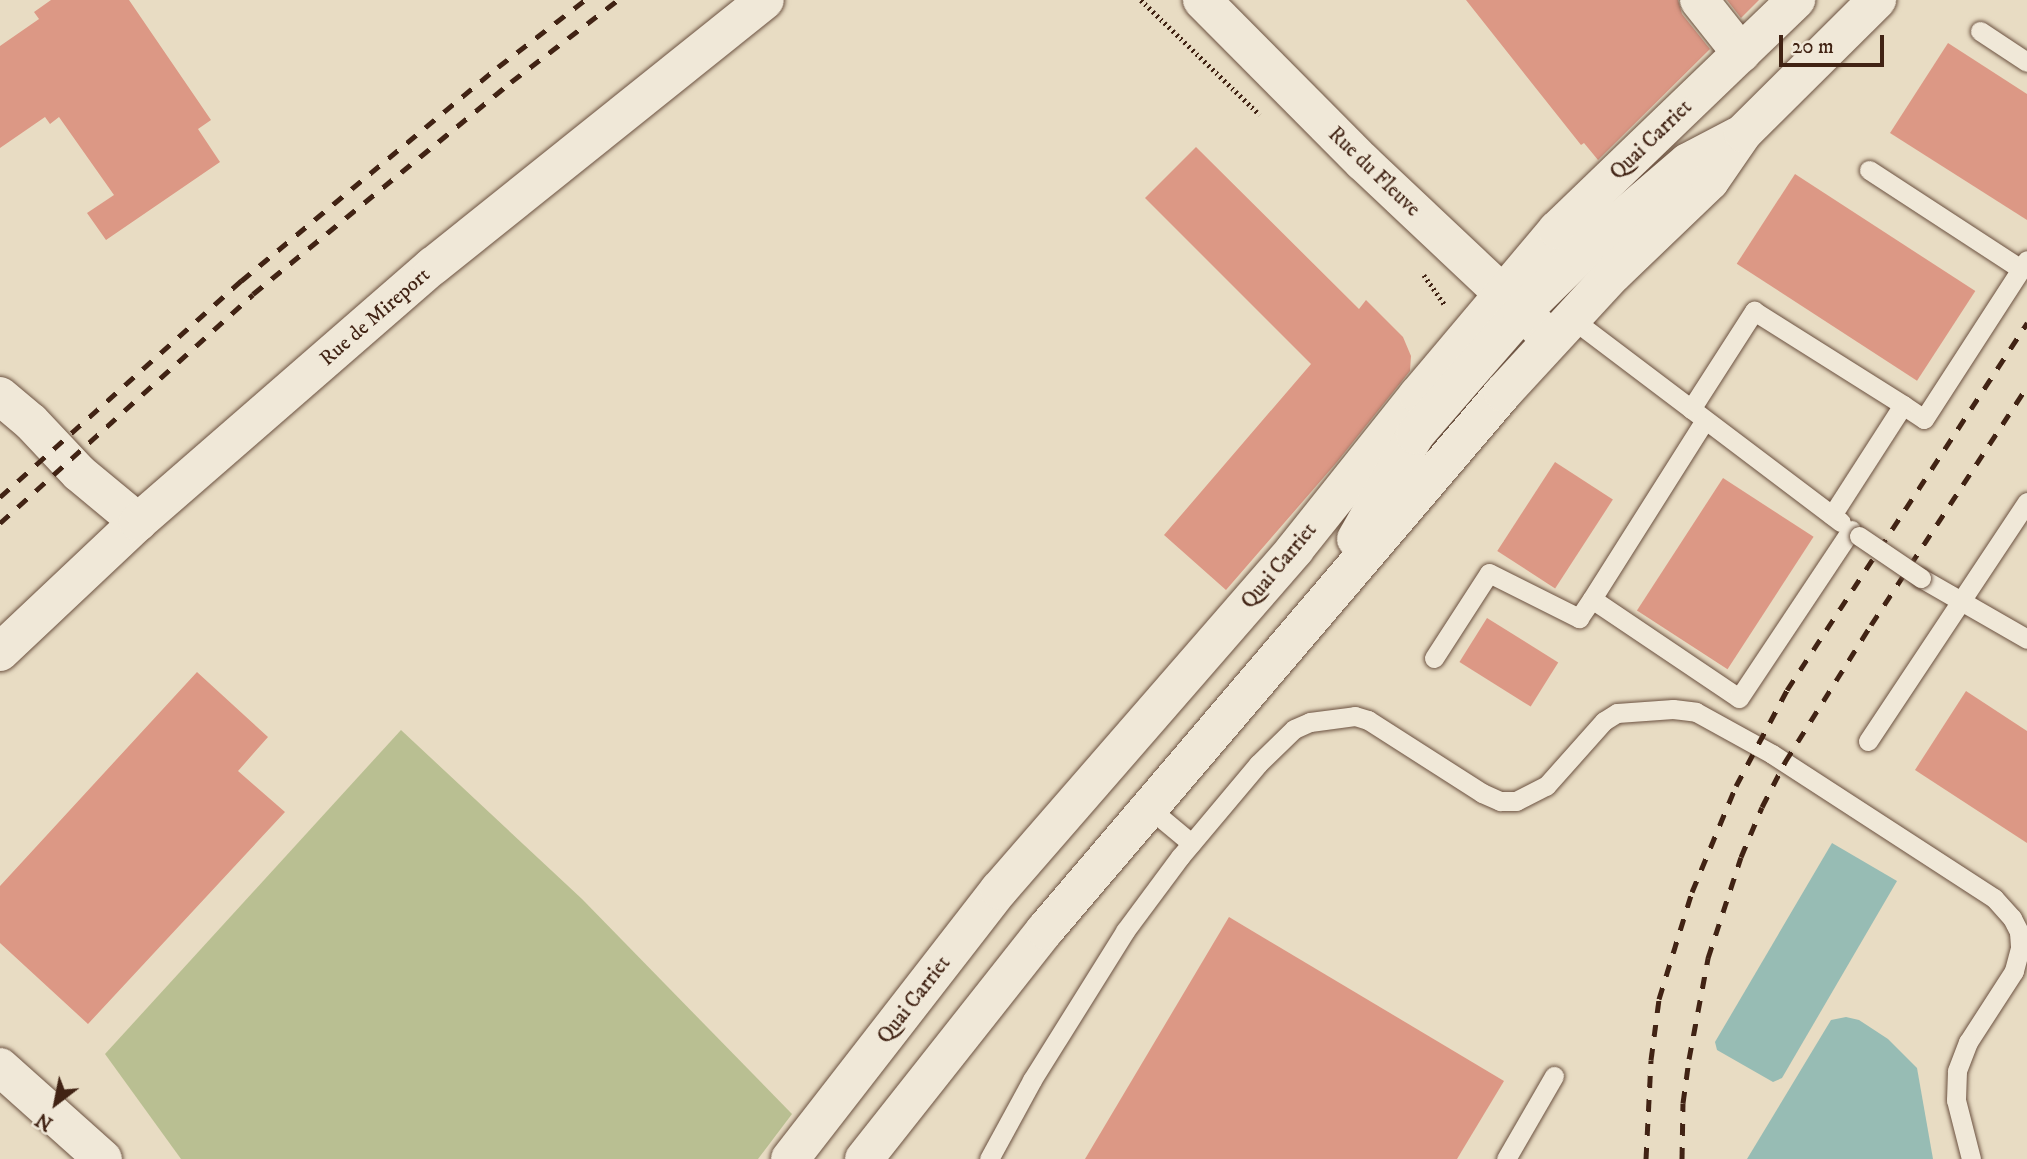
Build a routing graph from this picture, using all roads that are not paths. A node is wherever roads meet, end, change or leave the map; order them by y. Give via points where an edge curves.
1 (765, 0) edge
2 (1202, 0) edge
3 (1699, 0) edge
4 (1796, 0) edge
5 (1877, 0) edge
6 (1979, 31) dead end
7 (1741, 53) junction
8 (2027, 62) edge
9 (1743, 133) junction
10 (1869, 170) dead end
11 (2024, 265) edge
12 (1513, 303) junction
13 (1561, 329) junction
14 (0, 396) edge
15 (1903, 405) junction
16 (1698, 414) junction
17 (2027, 502) edge
18 (1832, 515) junction
19 (138, 523) junction
20 (1855, 533) junction
21 (1592, 599) junction
22 (1961, 601) junction
23 (1309, 620) junction
24 (2027, 639) edge
25 (0, 652) edge
26 (1434, 658) dead end
27 (1868, 741) dead end
28 (1149, 808) junction
29 (1191, 843) junction
30 (0, 1067) edge
31 (1554, 1076) dead end
32 (103, 1159) edge
33 (790, 1159) edge
34 (864, 1159) edge
35 (989, 1159) edge
36 (1506, 1159) edge
37 (1971, 1159) edge

1 - 19 street, Rue de Mireport via 433,266
2 - 12 street, Rue du Fleuve via 1363,162
3 - 7 street
4 - 7 street, Quai Carriet
5 - 9 street, Quai Carriet
6 - 8 lane
7 - 12 street, Quai Carriet via 1557,230
9 - 12 street, Quai Carriet via 1688,162 1583,252
9 - 13 street, Quai Carriet via 1710,181
10 - 11 lane
11 - 15 lane via 1924,419
12 - 13 street, Rue du Fleuve
12 - 23 street, Quai Carriet via 1415,435
12 - 33 street, Quai Carriet via 1418,394 1295,550 999,890
13 - 16 lane
13 - 23 street, Quai Carriet
14 - 19 street
15 - 16 lane via 1754,311
15 - 18 lane
16 - 18 lane
16 - 21 lane
17 - 22 lane
18 - 20 lane
19 - 25 street, Rue de Mireport
20 - 21 lane via 1739,698
20 - 22 lane, bridge
21 - 26 lane via 1579,618 1489,573
22 - 24 lane
22 - 27 lane
23 - 28 street, Quai Carriet
28 - 29 lane
28 - 34 street, Quai Carriet via 1045,930
29 - 35 lane via 1125,932 1031,1080
29 - 37 lane via 1279,742 1310,722 1355,716 1368,720 1482,793 1516,802 1546,786 1587,736 1617,713 1696,712 1772,754 1982,891 2012,918 2019,940 2014,971 1969,1042 1957,1071 1956,1100
30 - 32 street
31 - 36 lane

